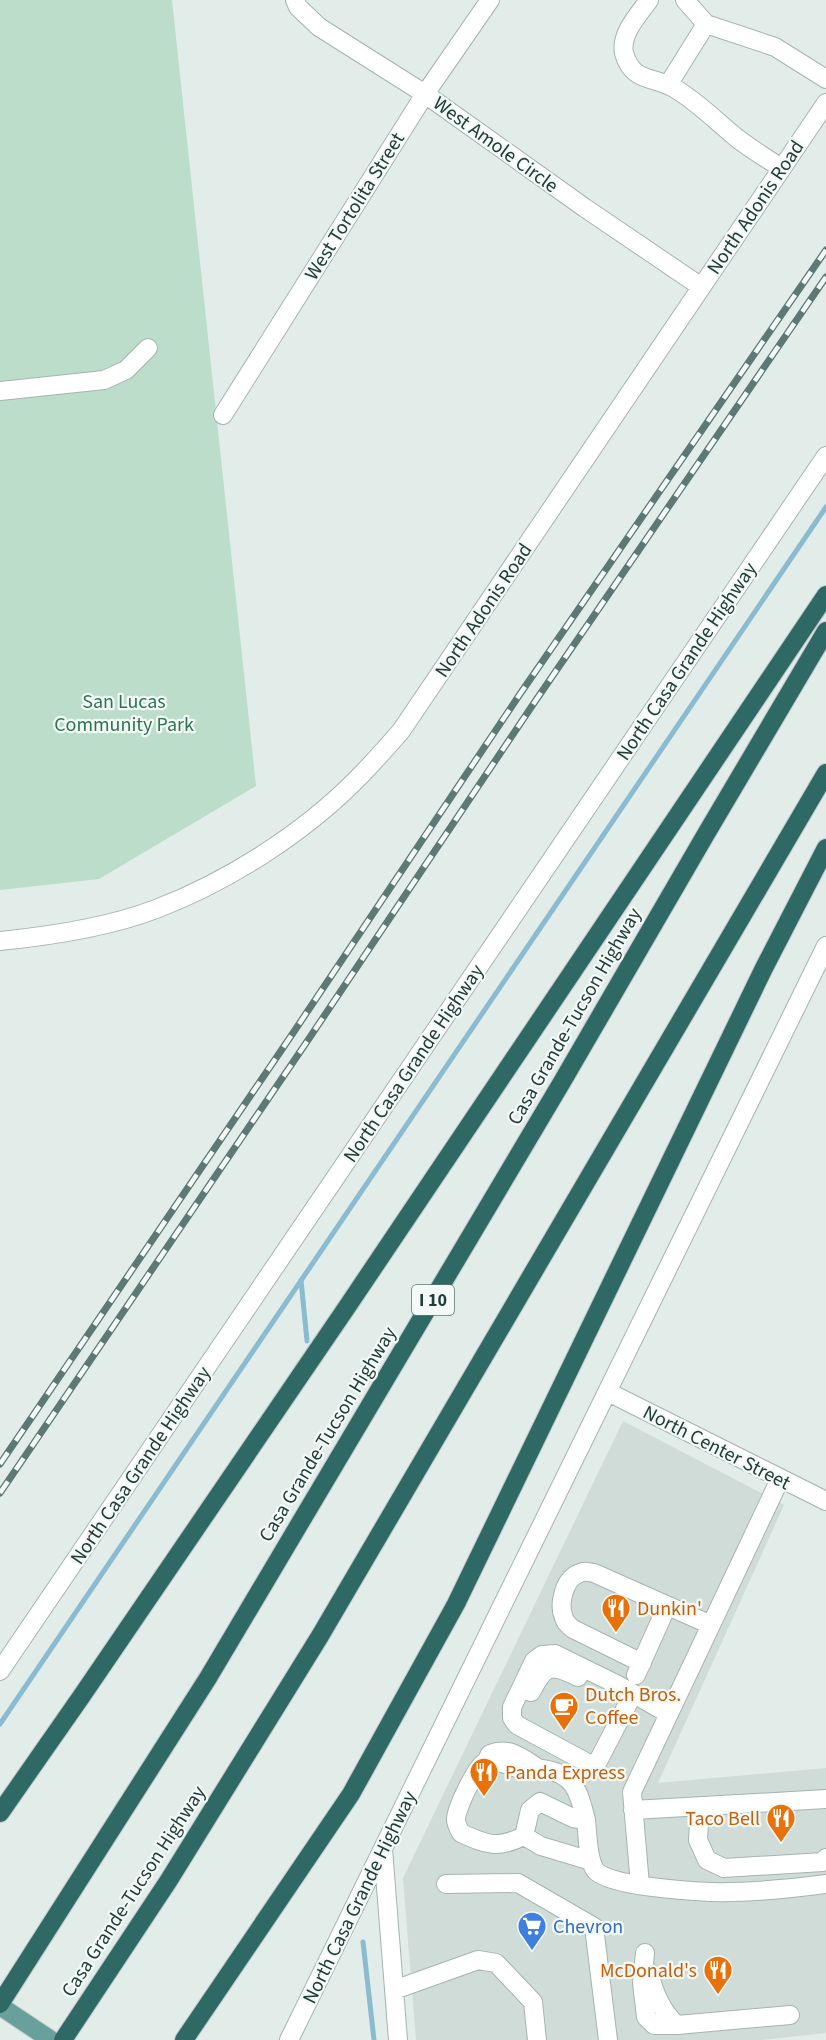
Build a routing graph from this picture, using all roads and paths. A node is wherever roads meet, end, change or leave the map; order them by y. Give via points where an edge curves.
1 (295, 0) edge
2 (490, 0) edge
3 (649, 0) edge
4 (685, 0) edge
5 (706, 24) junction
6 (826, 79) edge
7 (668, 85) junction
8 (425, 94) junction
9 (826, 103) edge
10 (781, 168) junction
11 (700, 286) junction
12 (148, 348) dead end
13 (0, 391) edge
14 (223, 415) dead end
15 (826, 456) edge
16 (826, 595) edge
17 (826, 631) edge
18 (826, 773) edge
19 (826, 848) edge
20 (0, 941) edge
21 (826, 946) edge
22 (608, 1392) junction
23 (780, 1479) junction
24 (826, 1501) edge
25 (667, 1606) junction
26 (711, 1625) junction
27 (0, 1671) edge
28 (630, 1698) junction
29 (669, 1714) junction
30 (826, 1799) edge
31 (700, 1806) junction
32 (633, 1810) junction
33 (0, 1813) edge
34 (586, 1820) junction
35 (524, 1836) junction
36 (383, 1847) junction
37 (826, 1858) edge
38 (591, 1861) junction
39 (446, 1884) dead end
40 (826, 1884) edge
41 (640, 1886) junction
42 (645, 1953) dead end
43 (394, 1990) junction
44 (0, 2005) edge
45 (790, 2014) dead end
46 (51, 2040) edge
47 (63, 2040) edge
48 (184, 2040) edge
49 (289, 2040) edge
50 (398, 2040) edge
51 (537, 2040) edge
52 (608, 2040) edge

1 - 8 street, West Amole Circle via 298,8 319,27
2 - 8 street, West Tortolita Street
3 - 7 street via 630,27 624,51 631,68 640,76
4 - 5 street
5 - 6 street via 775,47
5 - 7 street
7 - 10 street
8 - 11 street, West Amole Circle
8 - 14 street, West Tortolita Street
9 - 10 street, North Adonis Road
10 - 11 street, North Adonis Road
11 - 20 street, North Adonis Road via 401,731 358,778 319,814 275,846 210,885 155,909 93,927
12 - 13 street via 126,370 104,380
15 - 27 street, North Casa Grande Highway
16 - 33 highway via 347,1307
17 - 44 highway, Casa Grande-Tucson Highway / I 10 via 214,1668
18 - 47 highway, Casa Grande-Tucson Highway via 320,1636 175,1870
19 - 48 highway via 456,1605 351,1794
21 - 22 street, North Casa Grande Highway
22 - 23 street, North Center Street
22 - 36 street, North Casa Grande Highway
23 - 24 street, North Center Street
23 - 26 street
25 - 25 street via 594,1573 578,1573 561,1599 564,1620 573,1629 639,1669
25 - 26 street
26 - 29 street
28 - 28 street via 595,1767 517,1725 512,1718 512,1707 534,1661 542,1655 555,1654
28 - 29 street
29 - 32 street via 632,1792
30 - 31 street
31 - 32 street
31 - 37 street via 698,1840 707,1860 724,1868 823,1862
32 - 41 street
34 - 35 street via 540,1802 530,1810
34 - 35 street via 578,1792 568,1778 555,1771 486,1762 479,1768 458,1811 456,1821 461,1833 480,1842 500,1845
34 - 38 street
35 - 38 street via 541,1846
36 - 43 street
36 - 49 street, North Casa Grande Highway
38 - 41 street via 603,1877
39 - 52 street via 518,1883 594,1927
40 - 41 street via 712,1892
42 - 45 street via 652,1987 677,2025
43 - 50 street
43 - 51 street via 478,1960 496,1963 533,2002
44 - 46 main road

